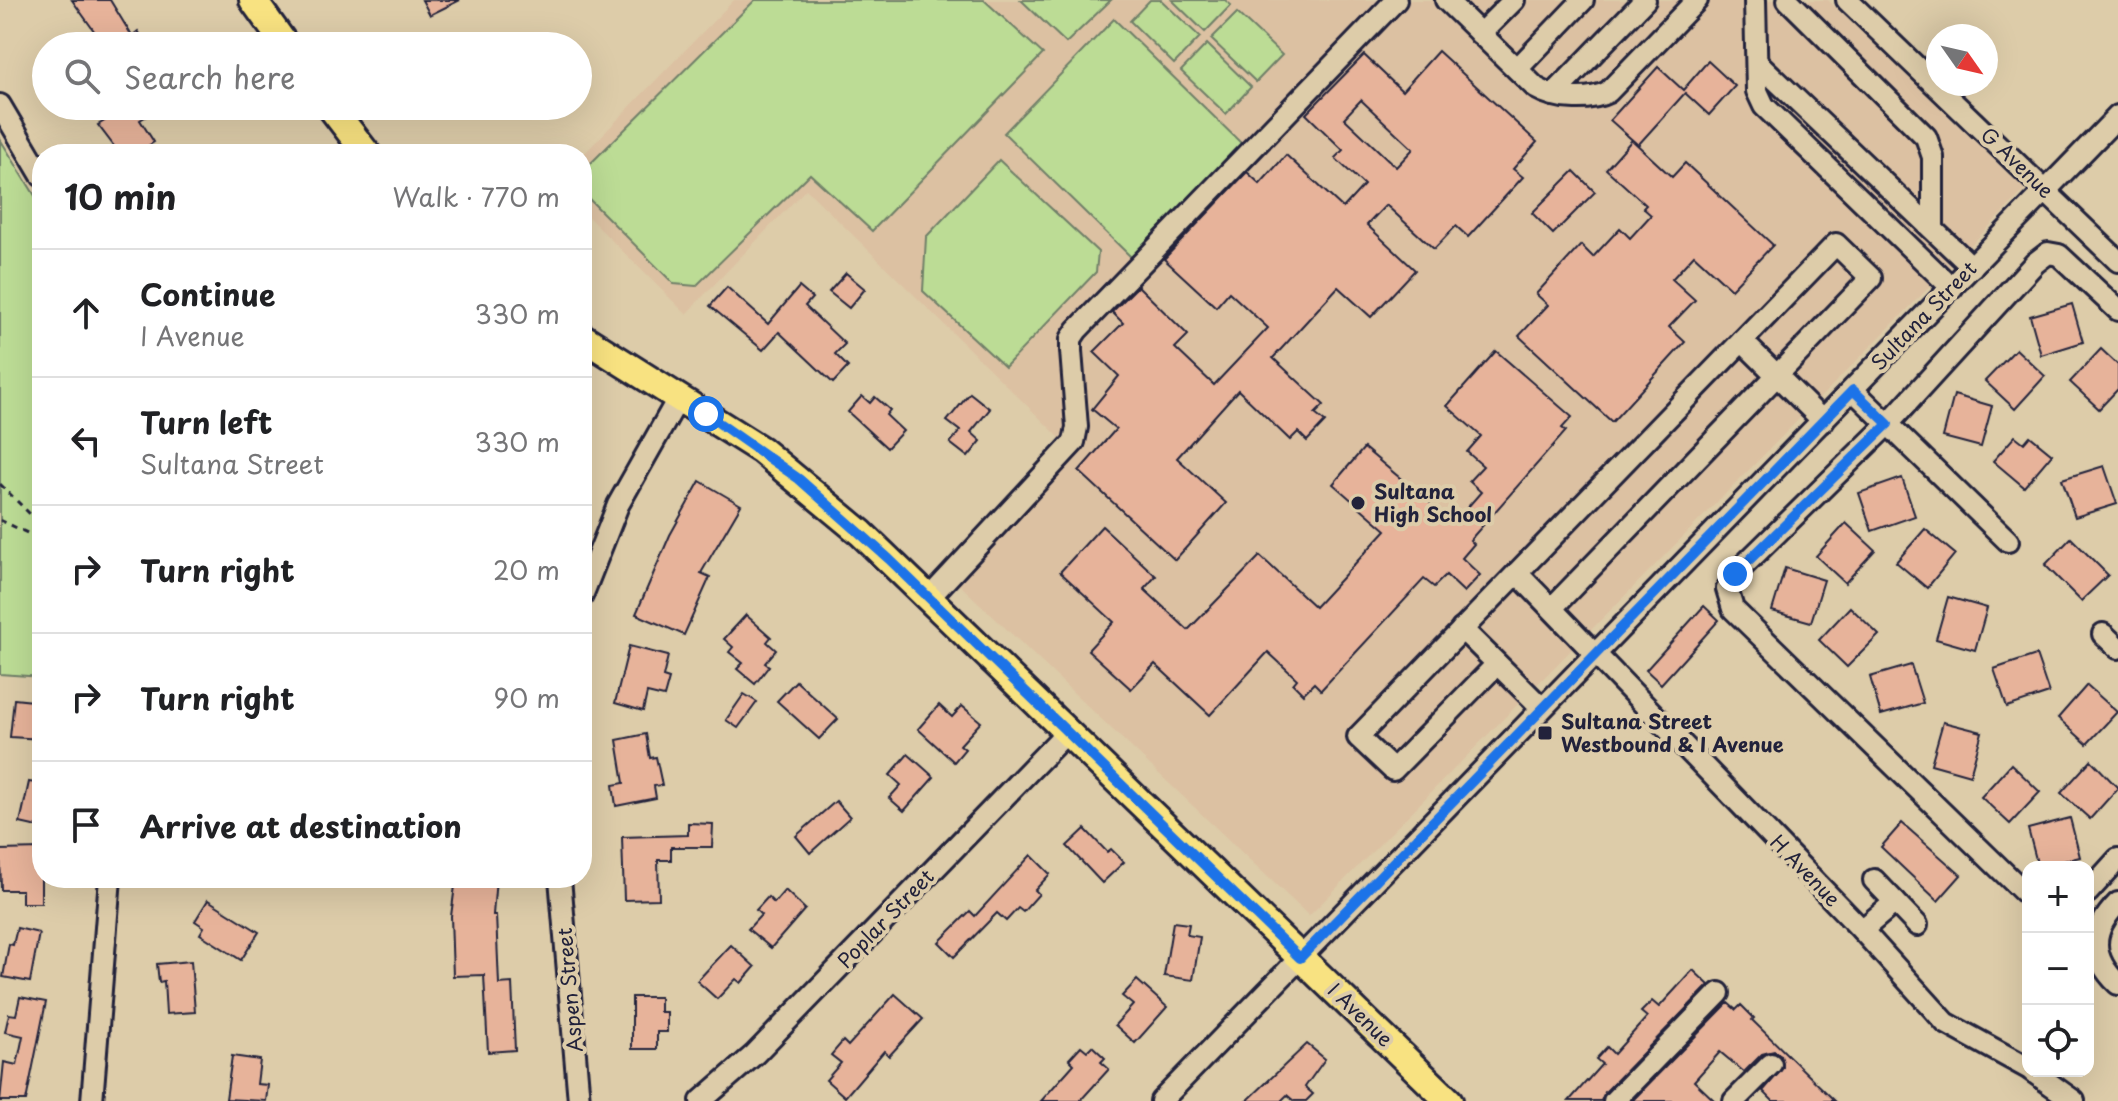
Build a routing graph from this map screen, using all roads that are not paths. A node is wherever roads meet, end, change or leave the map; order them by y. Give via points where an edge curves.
1 (253, 0) edge
2 (1396, 0) edge
3 (1514, 0) edge
4 (1583, 0) edge
5 (1645, 0) edge
6 (1697, 0) edge
7 (1755, 0) edge
8 (1788, 0) edge
9 (1847, 0) edge
10 (1448, 1) edge
11 (276, 32) edge
12 (1480, 34) junction
13 (1757, 62) junction
14 (1517, 69) junction
15 (1553, 95) junction
16 (0, 105) edge
17 (2118, 116) edge
18 (341, 120) edge
19 (359, 144) edge
20 (32, 159) edge
21 (2047, 191) junction
22 (1933, 229) junction
23 (2118, 261) edge
24 (1972, 267) junction
25 (1952, 288) junction
26 (2118, 310) edge
27 (1742, 341) junction
28 (592, 343) edge
29 (1776, 375) junction
30 (1853, 390) junction
31 (679, 397) junction
32 (1823, 421) junction
33 (1888, 424) junction
34 (2008, 541) dead end
35 (592, 571) edge
36 (1517, 573) junction
37 (929, 598) junction
38 (1552, 608) junction
39 (1462, 629) junction
40 (1594, 656) junction
41 (1497, 664) junction
42 (1542, 708) junction
43 (1067, 732) junction
44 (2118, 859) edge
45 (1874, 880) dead end
46 (2094, 885) edge
47 (109, 888) edge
48 (561, 888) edge
49 (2022, 890) edge
50 (1895, 902) junction
51 (2118, 903) edge
52 (1917, 925) dead end
53 (1862, 930) junction
54 (1300, 958) junction
55 (2118, 984) edge
56 (1719, 993) dead end
57 (1771, 1064) dead end
58 (2022, 1066) edge
59 (2040, 1077) edge
60 (92, 1101) edge
61 (579, 1101) edge
62 (701, 1101) edge
63 (1161, 1101) edge
64 (1449, 1101) edge
65 (1614, 1101) edge
66 (1734, 1101) edge
67 (2074, 1101) edge

1 - 11 main road
2 - 37 street via 1077,330 1071,339 1074,442
3 - 12 street
4 - 14 street
5 - 15 street
6 - 15 street via 1608,92 1596,98
7 - 13 street
8 - 22 street via 1926,137 1933,157
9 - 21 street, G Avenue
10 - 12 street
12 - 14 street
13 - 22 street
13 - 25 street via 1757,91 1764,106
14 - 15 street via 1536,88
16 - 20 street
17 - 21 street, Sultana Street
18 - 19 main road
21 - 23 street, G Avenue
21 - 24 street, Sultana Street
22 - 24 street
24 - 25 street, Sultana Street
25 - 30 street, Sultana Street
26 - 33 street via 2059,255 2048,253
27 - 29 street
27 - 29 street via 1836,244 1871,278
27 - 36 street
28 - 31 main road, I Avenue
29 - 32 street
29 - 38 street
30 - 32 street, Sultana Street
30 - 33 street
31 - 35 street via 618,505
31 - 37 main road, I Avenue via 799,479
32 - 40 street, Sultana Street
33 - 34 street
33 - 49 street via 1735,574 1726,597
36 - 38 street, H Avenue
36 - 39 street
37 - 43 main road, I Avenue
38 - 40 street, H Avenue
39 - 41 street
39 - 41 street via 1358,737 1393,770
40 - 42 street, Sultana Street
40 - 53 street, H Avenue
41 - 42 street
42 - 54 street, Sultana Street
43 - 54 main road, I Avenue
43 - 62 street, Poplar Street via 755,1054
44 - 46 street
45 - 50 street
47 - 60 street
48 - 61 street, Aspen Street
50 - 52 street
50 - 53 street
51 - 55 street via 2101,925 2096,949 2102,968
53 - 58 street, H Avenue via 1946,1023
54 - 63 street, Sultana Street
54 - 64 main road, I Avenue
56 - 65 street
57 - 66 street
59 - 67 street, H Avenue

